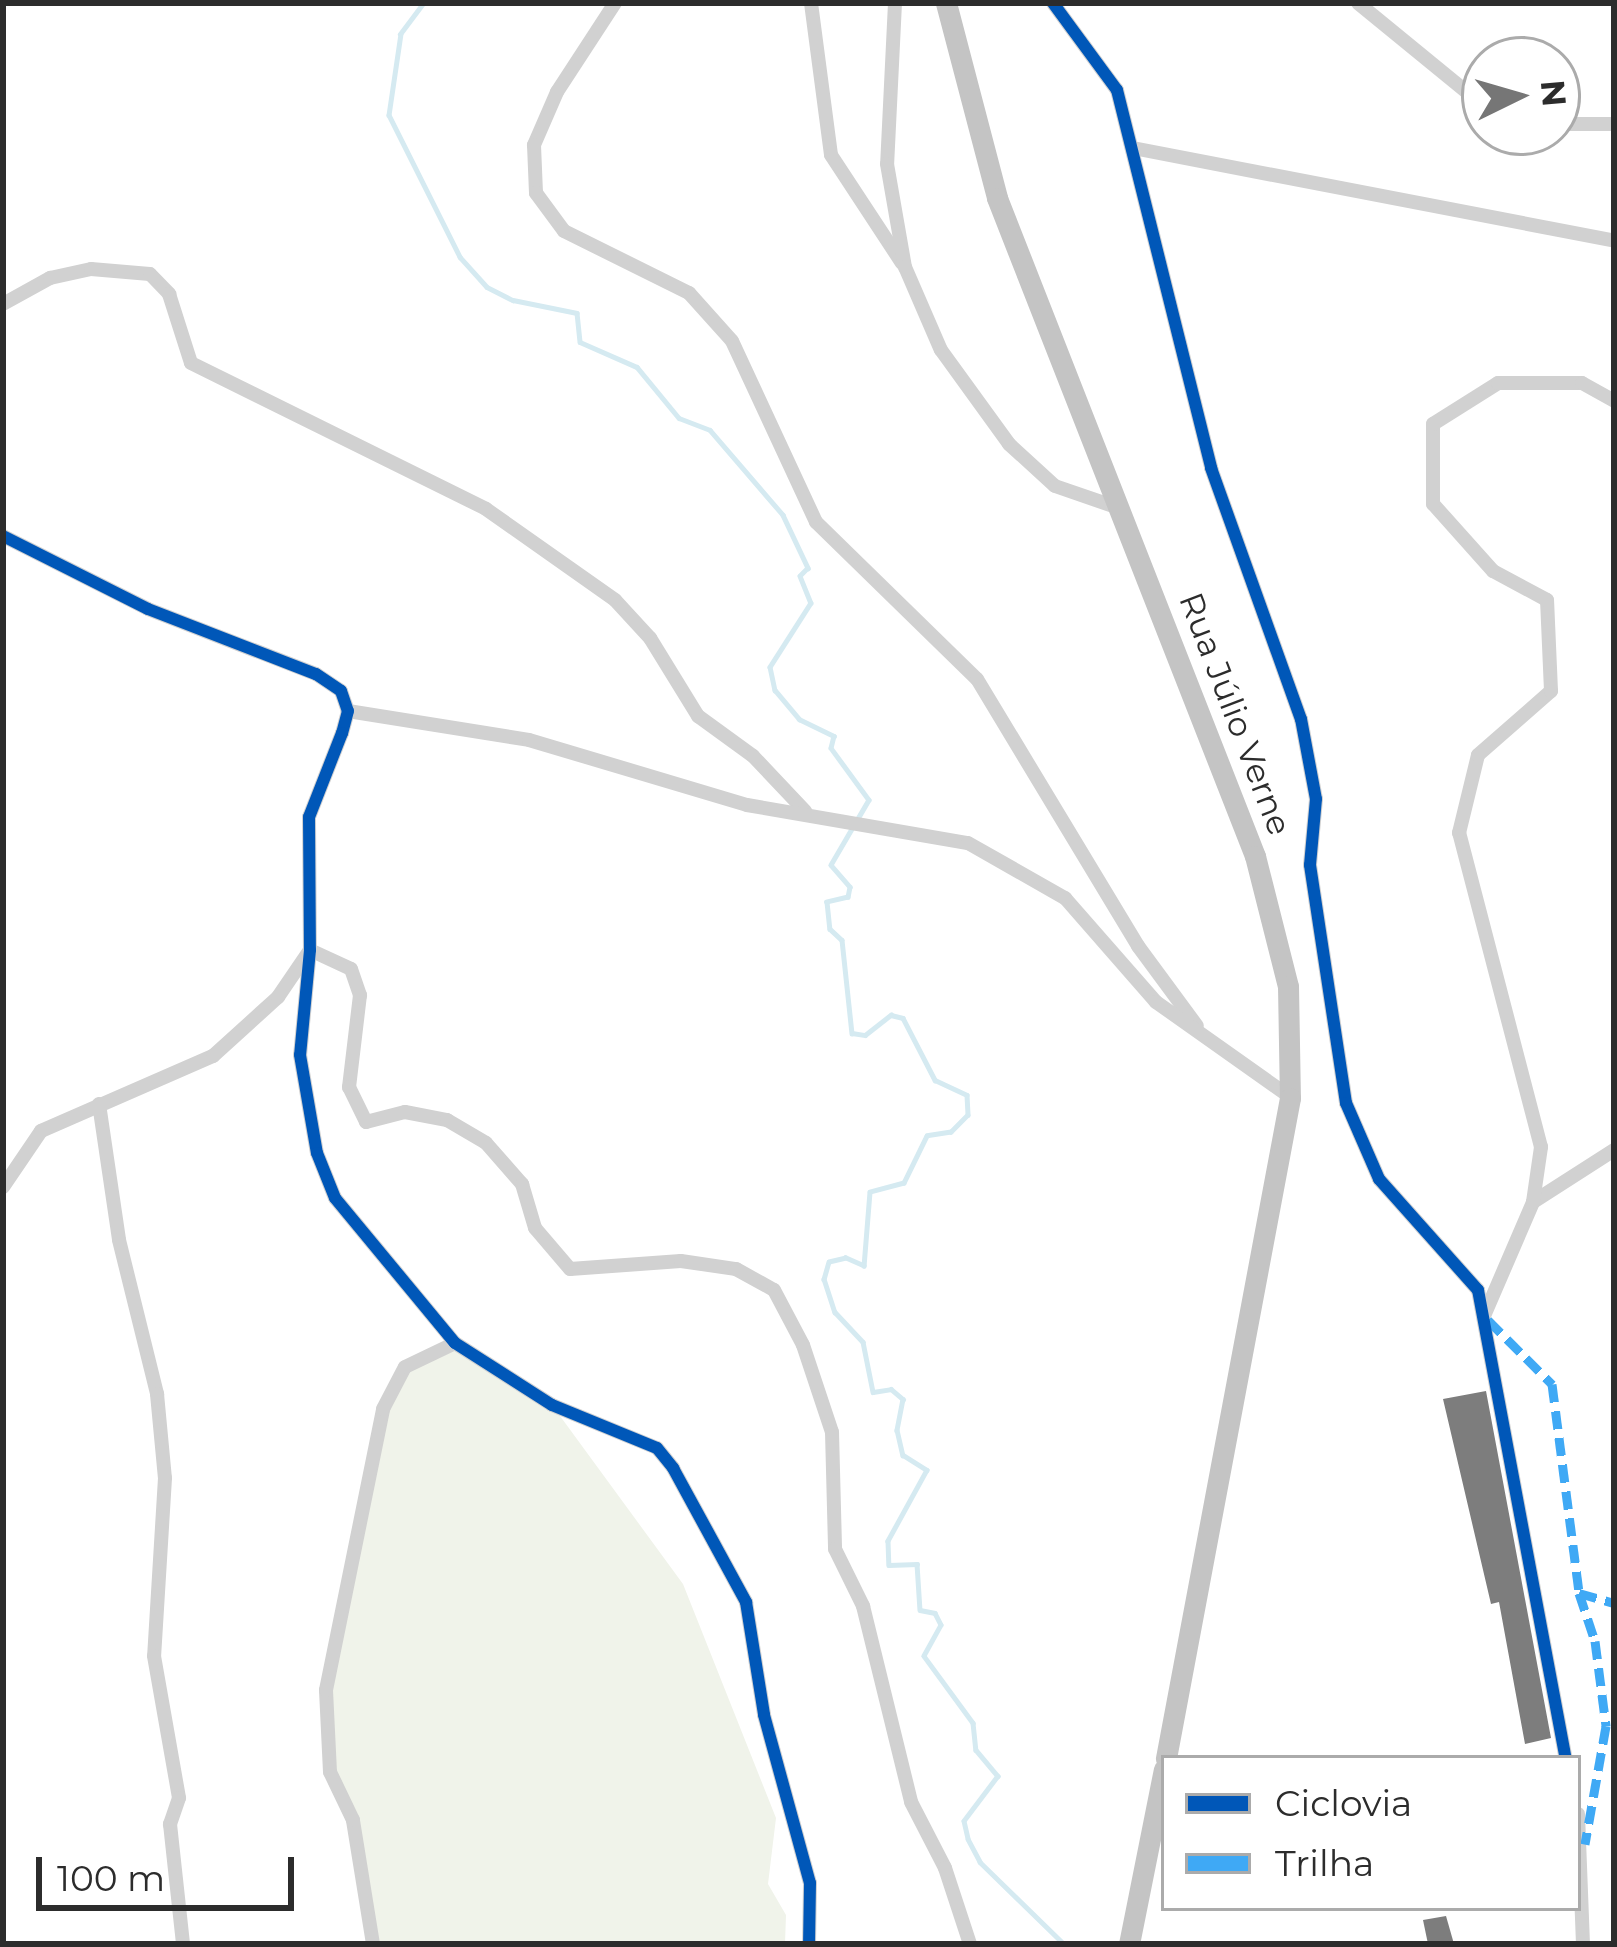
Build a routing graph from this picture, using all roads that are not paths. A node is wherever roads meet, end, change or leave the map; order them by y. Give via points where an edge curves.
1 (615, 3) edge
2 (812, 3) edge
3 (896, 3) edge
4 (946, 3) edge
5 (1053, 3) edge
6 (1358, 3) edge
7 (1461, 87) edge
8 (1581, 124) edge
9 (1614, 124) edge
10 (1133, 148) junction
11 (1614, 241) edge
12 (905, 267) junction
13 (3, 304) edge
14 (1614, 401) edge
15 (1120, 508) junction
16 (3, 536) edge
17 (347, 711) junction
18 (806, 812) junction
19 (310, 950) junction
20 (1197, 1026) junction
21 (1290, 1098) junction
22 (99, 1104) junction
23 (1614, 1150) edge
24 (3, 1185) edge
25 (1534, 1202) junction
26 (1484, 1316) junction
27 (455, 1343) junction
28 (1167, 1755) edge
29 (1566, 1755) edge
30 (1161, 1783) edge
31 (1581, 1836) edge
32 (183, 1944) edge
33 (373, 1944) edge
34 (809, 1944) edge
35 (970, 1944) edge
36 (1129, 1944) edge
37 (1583, 1944) edge

1 - 20 street via 557,92 534,145 536,194 564,231 689,293 732,340 816,522 977,679 1138,946
2 - 12 street via 831,155
3 - 12 street via 887,164
4 - 15 main road, Rua Júlio Verne via 997,198
5 - 10 street via 1117,90
6 - 7 street
8 - 9 street
10 - 11 street
10 - 26 street via 1210,468 1312,767 1310,865 1346,1103 1379,1179 1466,1274
12 - 15 street via 941,350 1009,444 1055,486
13 - 18 street via 50,278 91,268 150,274 170,294 191,363 487,509 614,600 650,638 698,716 753,756
14 - 25 street via 1582,383 1498,383 1433,424 1433,503 1492,571 1547,600 1551,691 1478,755 1459,832 1541,1147
15 - 21 main road, Rua Júlio Verne via 1277,929 1288,986
16 - 17 street via 148,609 316,674 341,691
17 - 18 street via 529,740 639,778
17 - 19 street via 309,818
18 - 20 street via 968,843 1030,876 1065,898 1156,1002
19 - 22 street via 278,997 213,1056
19 - 27 street via 300,1055 317,1153 355,1225
19 - 35 street via 351,969 360,994 349,1087 366,1122 405,1112 447,1120 486,1143 523,1184 535,1228 570,1269 681,1261 736,1268 774,1290 803,1345 832,1432 835,1549 863,1606 911,1802 945,1868
20 - 21 street
21 - 28 main road, Rua Júlio Verne
22 - 24 street via 41,1132
22 - 32 street via 119,1240 157,1394 165,1478 154,1656 179,1798 170,1824
23 - 25 street
25 - 26 street
26 - 29 street
27 - 33 street via 405,1367 383,1409 326,1690 330,1772 353,1820
27 - 34 street via 552,1405 658,1448 720,1548 746,1602 764,1715 811,1882
30 - 36 main road
31 - 37 street

